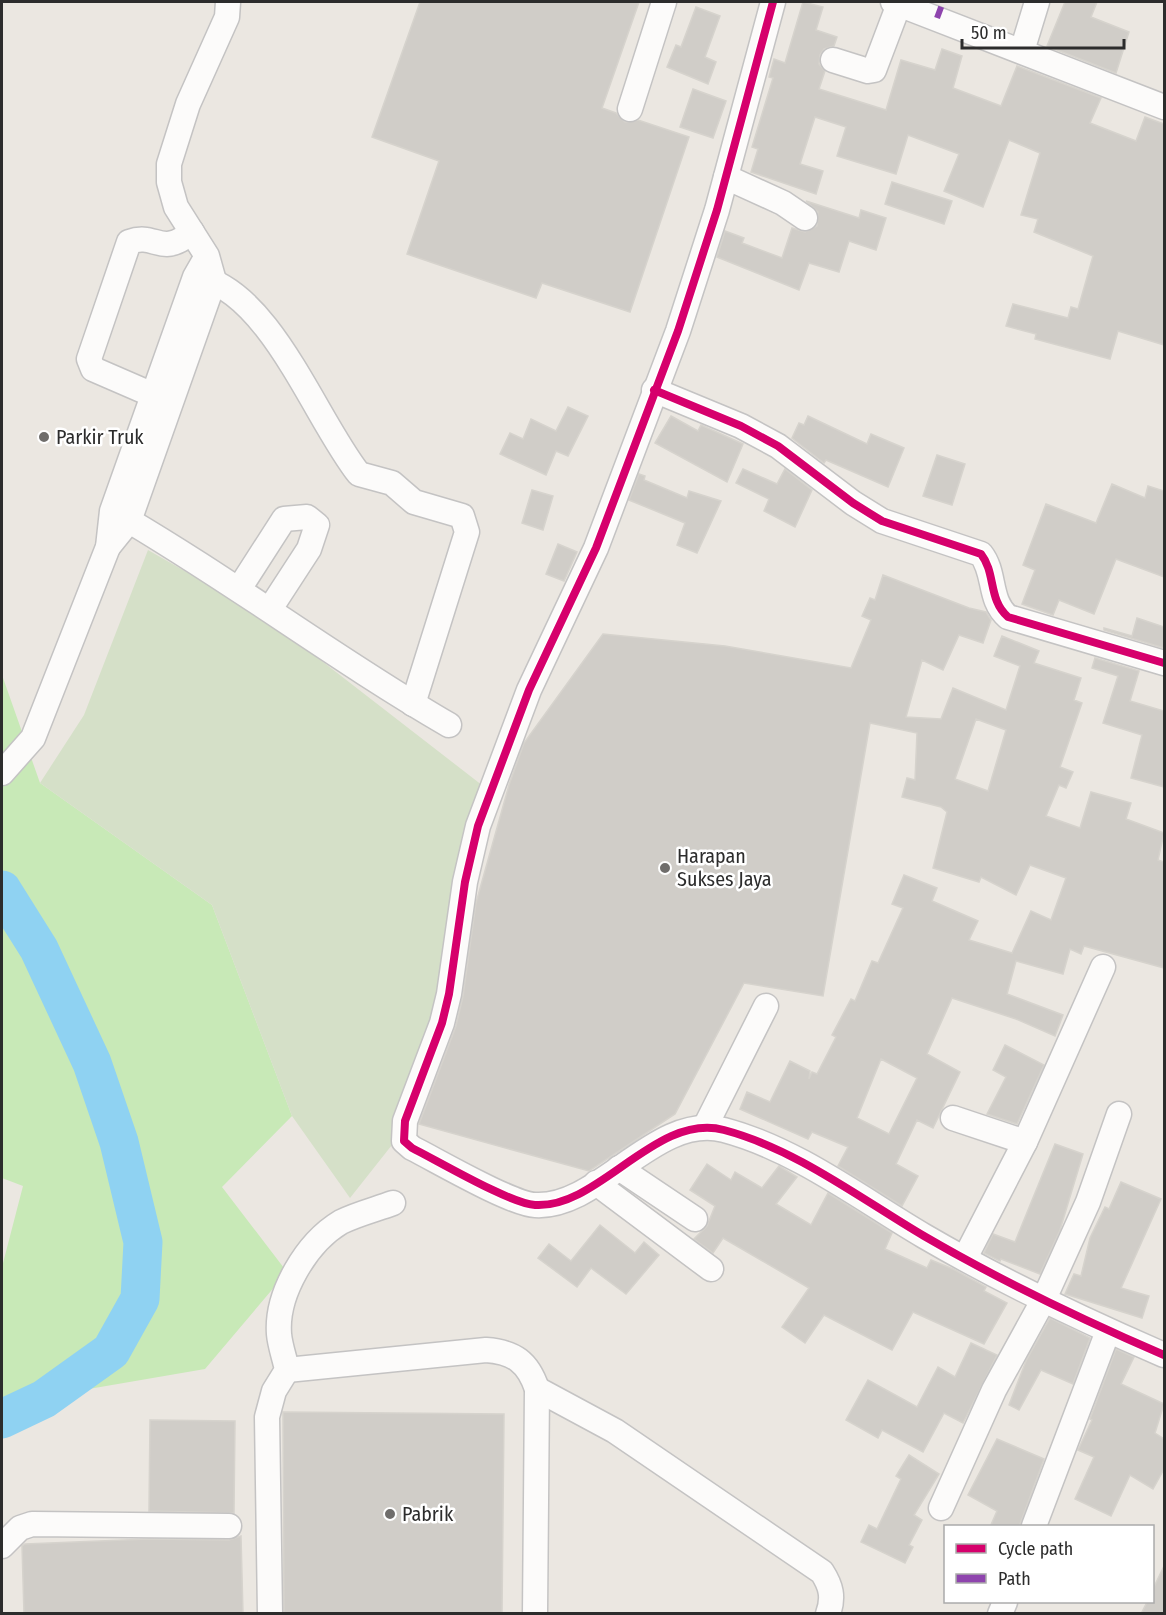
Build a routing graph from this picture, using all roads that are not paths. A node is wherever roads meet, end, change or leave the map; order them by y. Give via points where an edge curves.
1 (228, 2) edge
2 (664, 2) edge
3 (773, 2) edge
4 (1037, 2) edge
5 (897, 3) edge
6 (940, 10) edge
7 (1022, 51) junction
8 (833, 60) dead end
9 (1164, 107) edge
10 (630, 109) dead end
11 (726, 177) junction
12 (805, 218) dead end
13 (192, 232) junction
14 (204, 279) junction
15 (654, 390) junction
16 (153, 395) junction
17 (120, 516) junction
18 (239, 589) junction
19 (270, 609) junction
20 (1164, 663) edge
21 (412, 704) junction
22 (449, 724) dead end
23 (2, 773) edge
24 (1103, 967) dead end
25 (766, 1006) dead end
26 (1119, 1114) dead end
27 (953, 1118) dead end
28 (705, 1127) junction
29 (1025, 1142) junction
30 (619, 1167) junction
31 (596, 1183) junction
32 (393, 1203) dead end
33 (695, 1219) dead end
34 (965, 1258) junction
35 (711, 1269) dead end
36 (1044, 1299) junction
37 (1108, 1331) junction
38 (1164, 1355) edge
39 (287, 1370) junction
40 (537, 1389) junction
41 (941, 1508) dead end
42 (1035, 1525) edge
43 (229, 1526) dead end
44 (2, 1546) edge
45 (270, 1614) edge
46 (535, 1614) edge
47 (828, 1614) edge

1 - 13 street via 228,17 188,104 170,164 169,182 176,207
2 - 10 street
3 - 11 street
4 - 7 street
5 - 6 street
5 - 8 street via 874,70
6 - 7 street
7 - 9 street
11 - 12 street via 783,202
11 - 15 street via 697,275
13 - 14 street via 207,256
13 - 16 street via 170,245 138,239 129,242 89,359 93,369
14 - 16 street
14 - 17 street
14 - 21 street via 238,298 295,368 358,474 392,483 414,502 462,516 466,523 467,532
15 - 20 street via 778,446 882,521 981,554 986,560 996,604 1008,617
15 - 31 street via 596,549 529,690 478,826 465,882 450,994 403,1134 404,1142 412,1148 520,1202 559,1202
16 - 17 street
17 - 18 street
17 - 23 street via 33,738
18 - 19 street
18 - 19 street via 284,519 307,517 317,525 309,549
19 - 21 street
21 - 22 street
24 - 29 street
25 - 28 street
26 - 36 street via 1088,1202
27 - 29 street
28 - 30 street via 673,1134
28 - 34 street via 723,1129 790,1156
29 - 34 street
30 - 31 street
30 - 33 street
31 - 35 street
32 - 39 street via 341,1222 301,1262 281,1308 279,1334
34 - 36 street
36 - 37 street
36 - 41 street via 989,1401
37 - 38 street
37 - 42 street
39 - 40 street via 503,1351 520,1359 531,1372
39 - 45 street via 274,1391 267,1417
40 - 46 street
40 - 47 street via 615,1431 822,1572 830,1584 833,1602
43 - 44 street via 32,1524 20,1528

